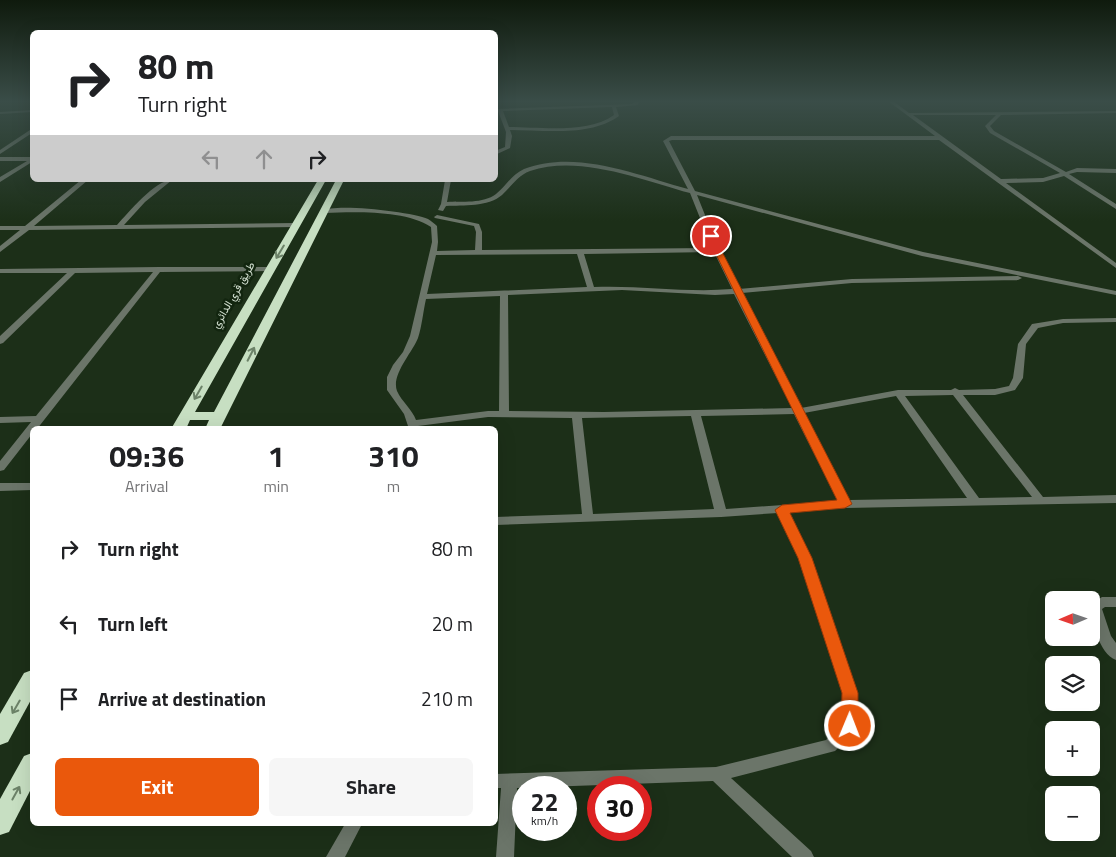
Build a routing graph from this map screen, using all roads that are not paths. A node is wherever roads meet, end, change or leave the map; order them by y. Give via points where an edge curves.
1 (18, 141) edge
2 (508, 141) edge
3 (667, 141) edge
4 (945, 141) edge
5 (1007, 141) edge
6 (498, 151) edge
7 (0, 152) edge
8 (0, 159) edge
9 (30, 159) edge
10 (30, 160) edge
11 (1116, 171) edge
12 (1064, 174) junction
13 (0, 180) edge
14 (84, 182) edge
15 (167, 182) edge
16 (321, 182) edge
17 (339, 182) edge
18 (448, 182) edge
19 (1001, 182) junction
20 (693, 193) junction
21 (444, 204) junction
22 (1116, 207) edge
23 (324, 211) junction
24 (434, 220) junction
25 (296, 225) junction
26 (119, 226) junction
27 (0, 228) edge
28 (29, 228) junction
29 (0, 250) edge
30 (716, 250) junction
31 (580, 251) junction
32 (478, 252) junction
33 (433, 253) junction
34 (1116, 266) edge
35 (270, 269) junction
36 (74, 270) junction
37 (159, 270) junction
38 (0, 271) edge
39 (1039, 278) junction
40 (591, 289) junction
41 (738, 292) junction
42 (1116, 293) edge
43 (504, 295) junction
44 (422, 297) junction
45 (1116, 320) edge
46 (0, 341) edge
47 (955, 391) junction
48 (898, 393) junction
49 (798, 411) junction
50 (695, 413) junction
51 (504, 415) junction
52 (577, 415) junction
53 (0, 420) edge
54 (38, 420) junction
55 (181, 422) edge
56 (216, 422) edge
57 (33, 426) edge
58 (413, 426) edge
59 (419, 426) edge
60 (30, 430) edge
61 (0, 468) edge
62 (0, 487) edge
63 (30, 487) edge
64 (1040, 500) junction
65 (1114, 500) edge
66 (975, 501) junction
67 (845, 504) junction
68 (782, 510) junction
69 (721, 513) junction
70 (588, 518) junction
71 (498, 521) edge
72 (1116, 602) edge
73 (1116, 654) edge
74 (30, 682) edge
75 (0, 734) edge
76 (30, 768) edge
77 (716, 774) junction
78 (502, 781) edge
79 (0, 823) edge
80 (353, 826) edge
81 (335, 857) edge
82 (505, 857) edge
83 (805, 857) edge

1 - 7 street
2 - 6 street via 507,148
3 - 20 street
4 - 19 street
5 - 12 street
8 - 9 street
10 - 13 street
11 - 12 street via 1076,170
12 - 19 street via 1043,180
12 - 22 street
14 - 28 street
15 - 26 street
16 - 25 highway, طريق قري الدائري
17 - 23 highway
18 - 21 street
19 - 34 street
20 - 21 street via 602,166 568,164 518,174 503,192 493,198
20 - 30 street
20 - 39 street via 922,254
21 - 24 street
23 - 24 street via 350,210
56 -> 23 highway
24 - 32 street via 477,225
24 - 33 street
25 - 26 street
25 -> 35 highway, طريق قري الدائري
26 - 28 street
27 - 28 street
28 - 29 street
30 - 31 street
30 - 41 street
31 - 32 street
31 - 40 street
32 - 33 street
33 - 44 street
35 - 37 street
35 -> 55 highway, طريق قري الدائري
36 - 37 street
36 - 38 street
36 - 46 street
37 - 54 street
39 - 41 street via 852,281
39 - 42 street
40 - 41 street
40 - 43 street
41 - 49 street
43 - 44 street
43 - 51 street
44 - 58 street via 414,336 392,377 392,390 409,414
45 - 47 street via 1064,321 1035,326 1022,344 1018,378 1012,388 995,392
47 - 48 street
47 - 64 street
48 - 49 street
48 - 66 street
49 - 50 street
49 - 67 street
50 - 52 street
50 - 69 street
51 - 52 street
51 - 59 street via 488,414
52 - 70 street
53 - 54 street
54 - 57 street
55 - 56 highway
60 - 61 street
62 - 63 street
64 - 65 street
64 - 66 street
66 - 67 street
67 - 68 street
68 - 69 street
68 - 77 street via 805,558 850,693 850,726 830,746
69 - 70 street
70 - 71 street
72 - 73 street via 1102,602 1095,608 1105,638
74 -> 75 highway
79 -> 76 highway
77 - 78 street
77 - 83 street
78 - 82 street
80 - 81 street

